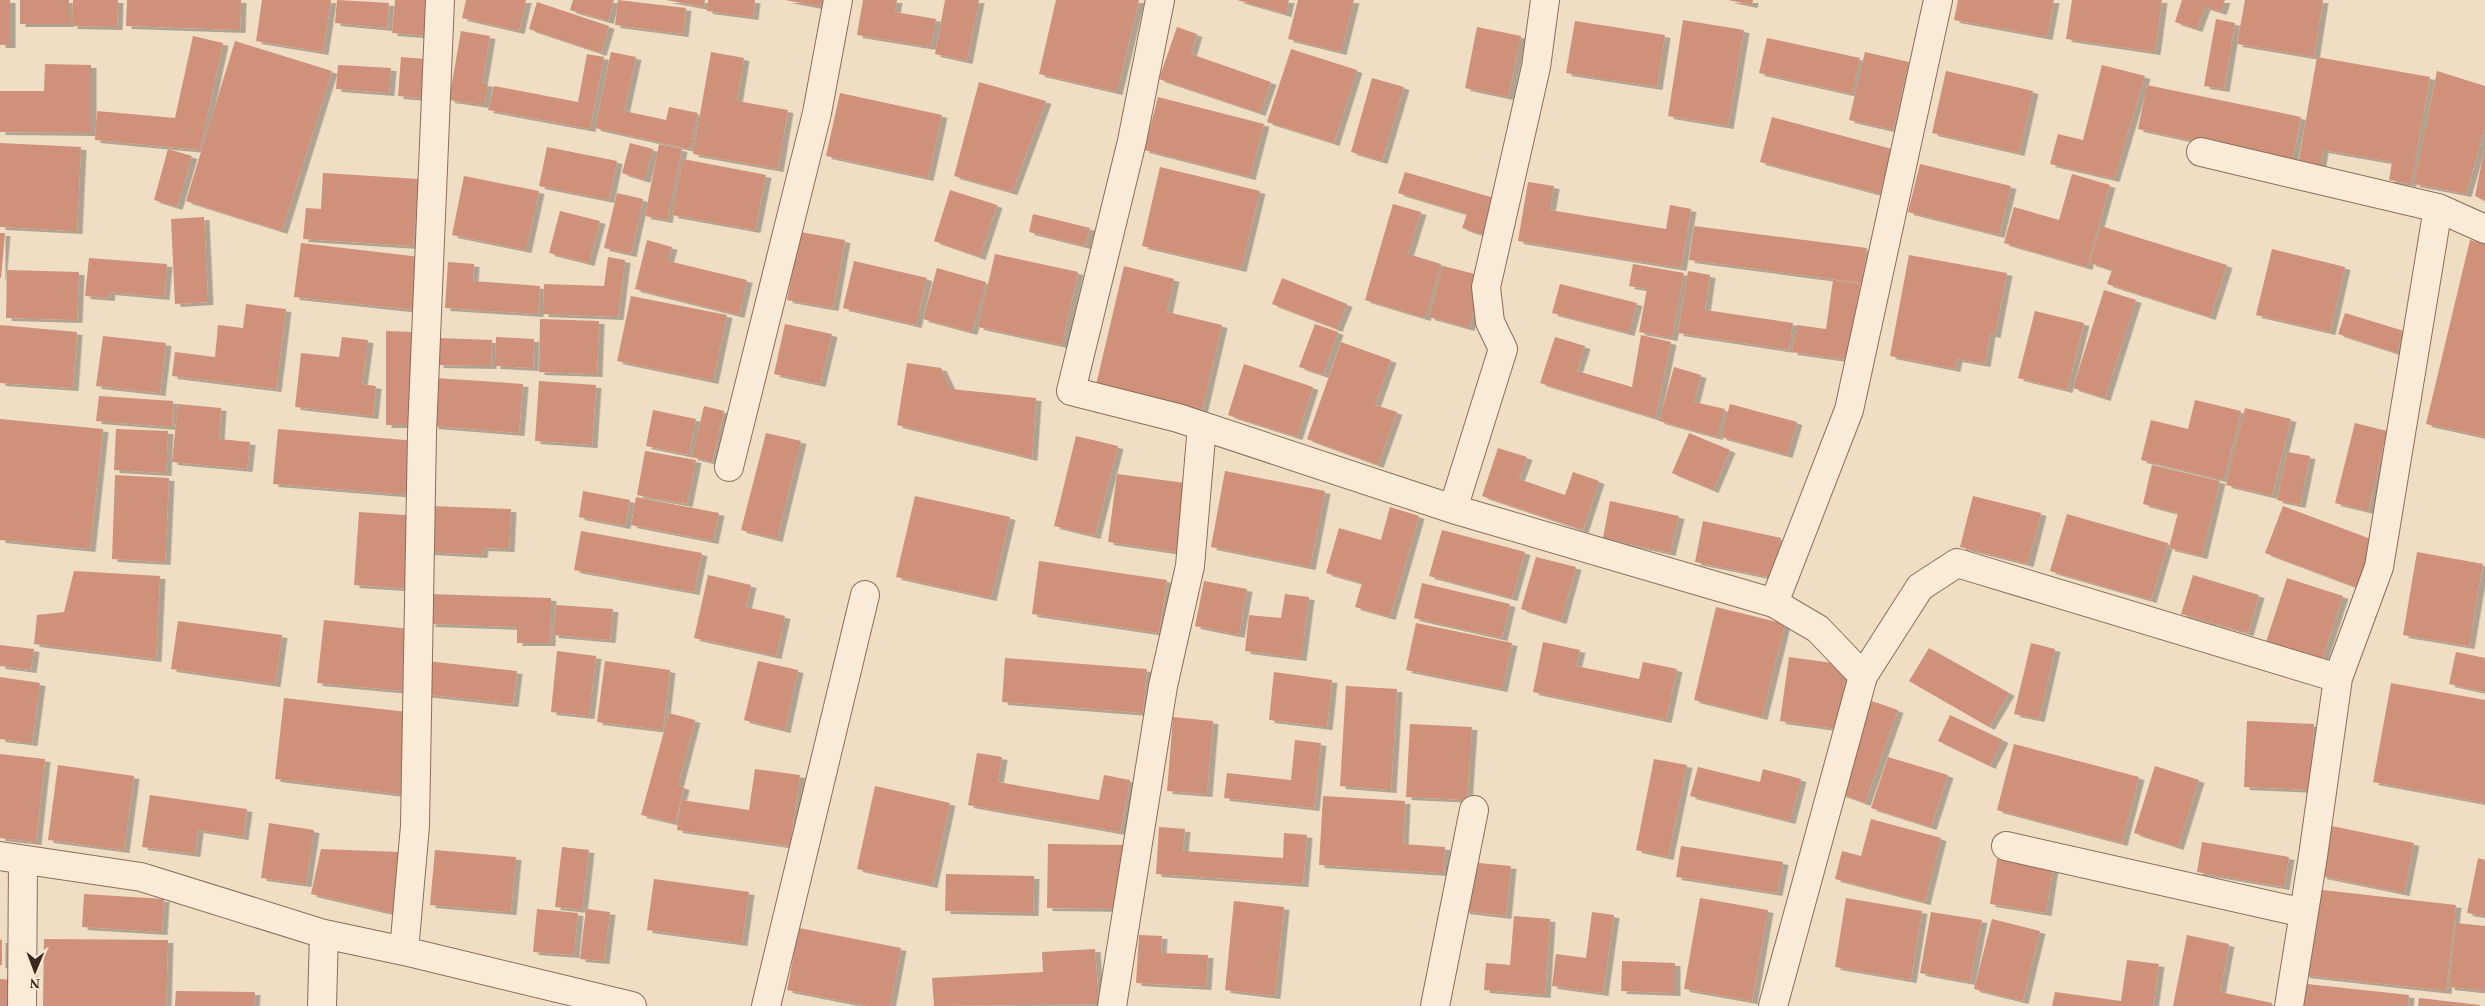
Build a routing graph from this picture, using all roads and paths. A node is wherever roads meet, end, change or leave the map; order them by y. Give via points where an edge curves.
1 (440, 0) edge
2 (838, 0) edge
3 (1160, 0) edge
4 (1545, 0) edge
5 (1938, 0) edge
6 (2201, 152) dead end
7 (2438, 208) junction
8 (2485, 229) edge
9 (1202, 426) junction
10 (729, 467) dead end
11 (1453, 509) junction
12 (865, 595) dead end
13 (1774, 603) junction
14 (1863, 676) junction
15 (2338, 678) junction
16 (1474, 810) dead end
17 (2006, 846) dead end
18 (12, 858) edge
19 (2304, 913) junction
20 (324, 934) junction
21 (404, 951) junction
22 (22, 1006) edge
23 (322, 1006) edge
24 (632, 1006) edge
25 (766, 1006) edge
26 (1112, 1006) edge
27 (1435, 1006) edge
28 (1773, 1006) edge
29 (2289, 1006) edge

1 - 21 street via 422,433 415,826
2 - 10 street via 817,113
3 - 9 street via 1132,141 1071,391
4 - 11 street via 1536,67 1486,287 1490,322 1503,350
5 - 13 street via 1848,410
6 - 7 street
7 - 8 street
7 - 15 street via 2379,567
9 - 11 street
9 - 26 street via 1190,566 1163,686
11 - 13 street
12 - 25 street
13 - 14 street via 1818,629
14 - 15 street via 1920,587 1957,563
14 - 28 street
15 - 19 street
16 - 27 street
17 - 19 street
18 - 20 street via 141,877
18 - 22 street
19 - 29 street
20 - 21 street
20 - 23 street
21 - 24 street

